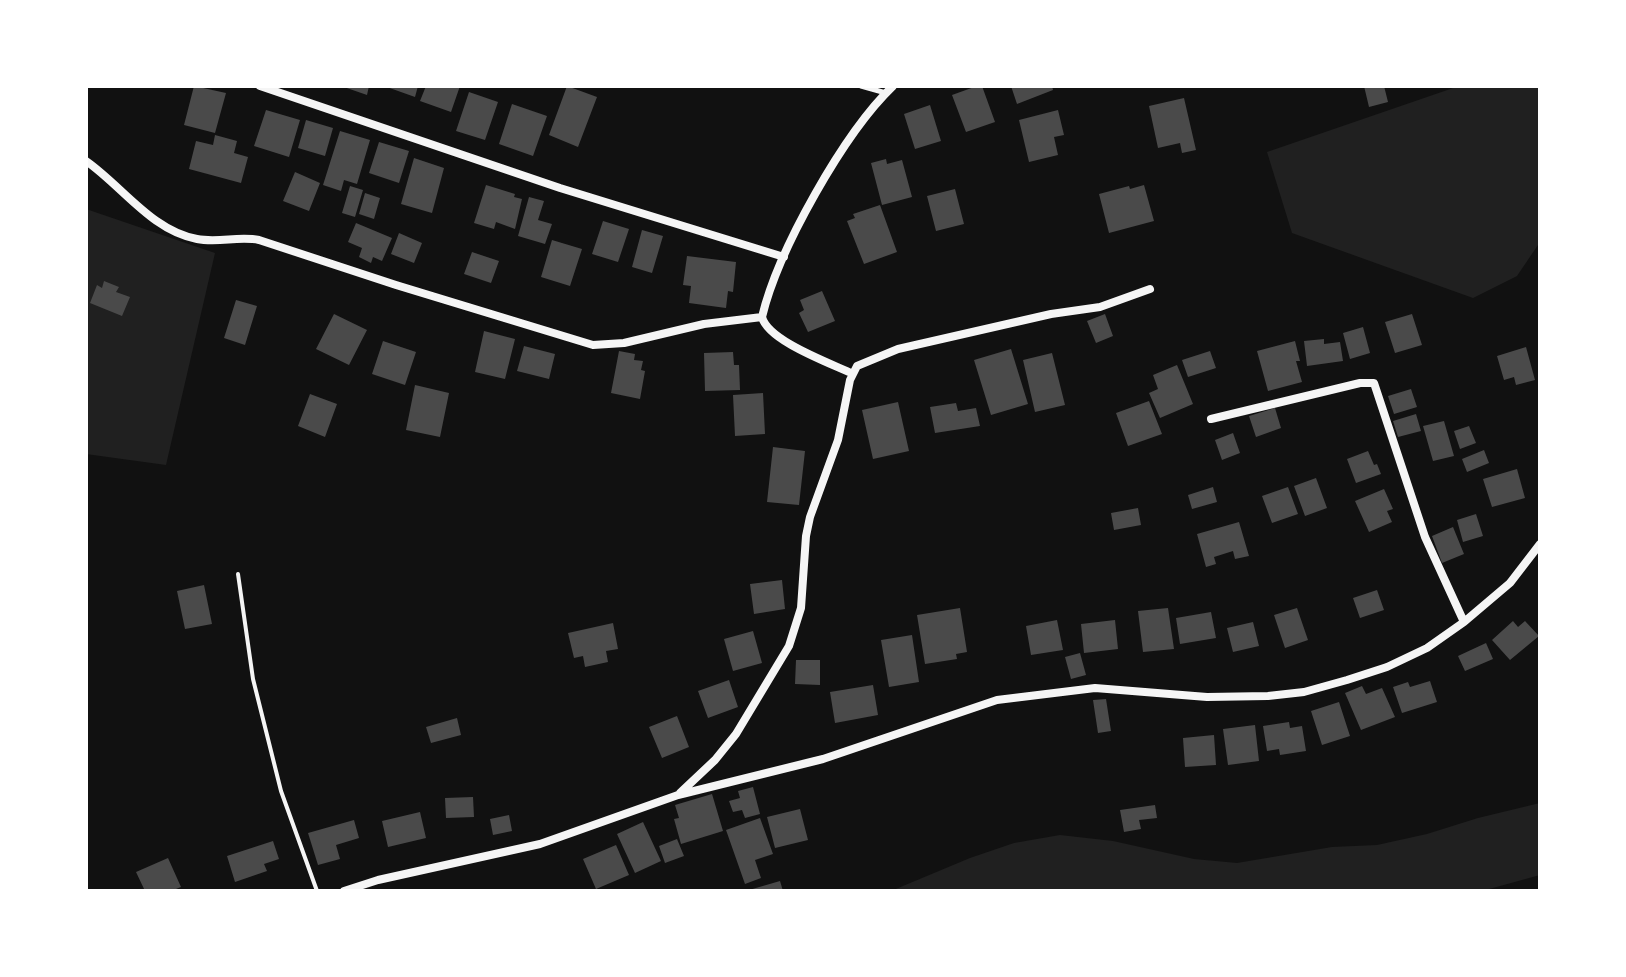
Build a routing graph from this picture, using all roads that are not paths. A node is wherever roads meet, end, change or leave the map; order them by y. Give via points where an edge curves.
1 (260, 86) edge
2 (861, 86) edge
3 (890, 89) edge
4 (86, 161) edge
5 (784, 257) junction
6 (1150, 289) dead end
7 (762, 317) junction
8 (853, 374) junction
9 (1211, 419) dead end
10 (1540, 544) edge
11 (1464, 622) junction
12 (678, 795) junction
13 (344, 891) edge

1 - 5 street
2 - 3 lane
3 - 5 street via 839,156
4 - 7 street via 138,207 182,235 259,240 593,345
5 - 7 street
6 - 8 street via 1100,307 898,349 863,362
7 - 8 street via 780,338
8 - 12 street via 838,440 808,526 801,608 789,646 736,734
9 - 11 street via 1374,383 1425,537
10 - 11 street via 1510,583
11 - 12 street via 1387,667 1304,692 1207,697 1095,688 997,700 823,759
12 - 13 street via 540,844

